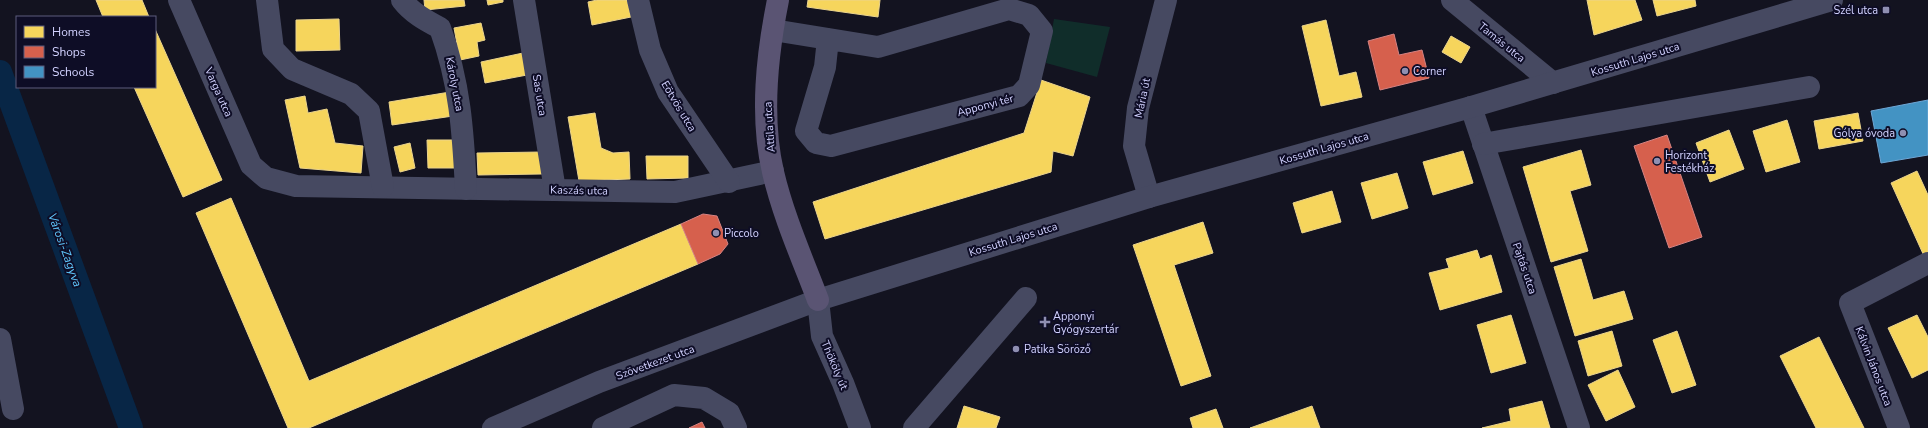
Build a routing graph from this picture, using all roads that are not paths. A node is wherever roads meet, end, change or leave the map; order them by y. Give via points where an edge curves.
1 (179, 0) edge
2 (267, 0) edge
3 (402, 0) edge
4 (524, 0) edge
5 (638, 0) edge
6 (1166, 0) edge
7 (1452, 0) edge
8 (1832, 0) edge
9 (774, 1) edge
10 (773, 30) junction
11 (828, 39) junction
12 (1553, 83) junction
13 (1809, 87) dead end
14 (1472, 107) junction
15 (1483, 144) junction
16 (773, 171) junction
17 (266, 178) joint
18 (728, 182) junction
19 (383, 187) junction
20 (466, 189) junction
21 (555, 190) junction
22 (1149, 197) junction
23 (1928, 263) edge
24 (1026, 298) dead end
25 (818, 300) junction
26 (0, 339) edge
27 (13, 409) dead end
28 (494, 428) edge
29 (603, 428) edge
30 (736, 428) edge
31 (860, 428) edge
32 (914, 428) edge
33 (1579, 428) edge
34 (1899, 428) edge

1 - 17 street, Varga utca via 251,164
2 - 19 street via 273,49 292,69 351,94 369,111
3 - 20 street, Károly utca via 409,9 440,28 449,51 462,119
4 - 21 street, Sas utca
5 - 18 street, Eötvös utca via 650,50 668,92
6 - 22 street, Mária út via 1138,108 1134,146
7 - 12 street, Tamás utca
8 - 12 street, Kossuth Lajos utca
9 - 10 main road, Attila utca
10 - 11 street, Apponyi tér
10 - 16 main road, Attila utca via 766,80 768,138
11 - 11 street, Apponyi tér via 878,47 1009,9 1029,16 1042,31 1030,85 1018,96 831,146 816,143 806,130 825,67
12 - 14 street, Kossuth Lajos utca
13 - 15 street
14 - 15 street, Pajtás utca
14 - 22 street, Kossuth Lajos utca
15 - 33 street, Pajtás utca
16 - 18 street, Kaszás utca
16 - 25 main road, Attila utca
17 - 19 street, Kaszás utca via 296,186
18 - 21 street, Kaszás utca via 675,192
19 - 20 street, Kaszás utca
20 - 21 street, Kaszás utca
22 - 25 street, Kossuth Lajos utca
23 - 34 street, Kálvin János utca via 1850,303
24 - 32 street
25 - 28 street, Szövetkezet utca via 599,382
25 - 31 street, Thököly út via 822,336 844,383
26 - 27 street
29 - 30 street via 674,396 704,398 729,413

